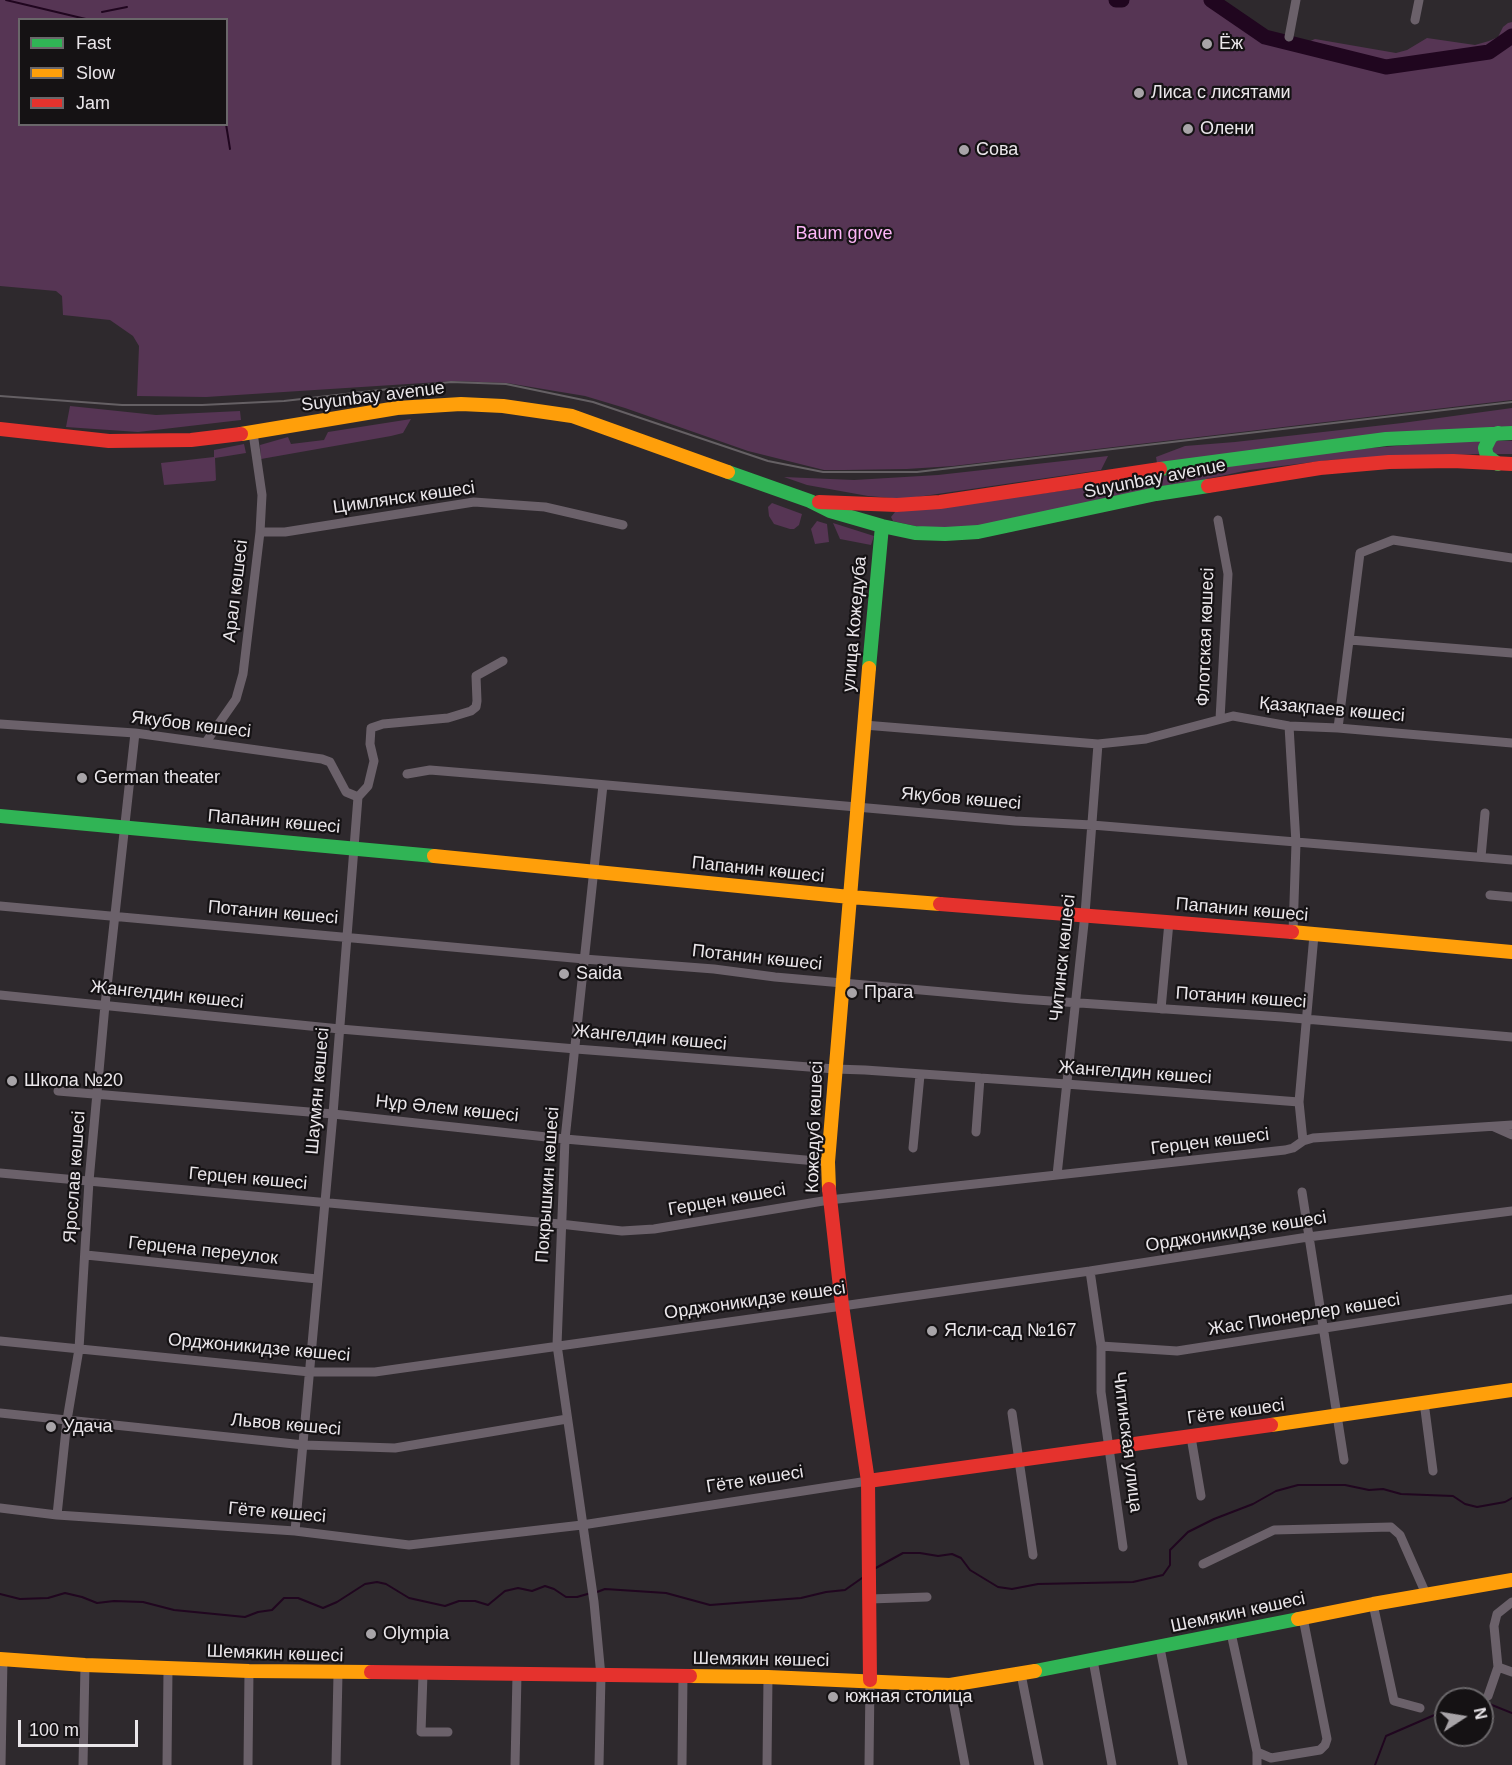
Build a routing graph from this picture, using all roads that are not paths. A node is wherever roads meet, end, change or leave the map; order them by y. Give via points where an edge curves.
1 (1296, 0) edge
2 (1419, 0) edge
3 (1415, 20) dead end
4 (1289, 37) dead end
5 (0, 429) edge
6 (253, 433) junction
7 (1505, 433) edge
8 (1505, 464) edge
9 (810, 501) junction
10 (1218, 520) dead end
11 (623, 525) dead end
12 (882, 526) junction
13 (260, 532) junction
14 (1512, 558) edge
15 (1350, 640) junction
16 (1512, 652) edge
17 (503, 661) dead end
18 (1220, 719) junction
19 (0, 724) edge
20 (864, 725) junction
21 (1289, 726) junction
22 (1338, 728) junction
23 (135, 733) junction
24 (206, 742) junction
25 (1512, 743) edge
26 (1098, 744) junction
27 (407, 774) dead end
28 (603, 785) junction
29 (358, 797) junction
30 (856, 806) junction
31 (1485, 813) dead end
32 (0, 816) edge
33 (1092, 825) junction
34 (124, 827) junction
35 (1296, 843) junction
36 (354, 848) junction
37 (1481, 857) junction
38 (1512, 860) edge
39 (592, 871) junction
40 (1490, 895) dead end
41 (850, 897) junction
42 (1512, 897) edge
43 (0, 906) edge
44 (1084, 914) junction
45 (114, 916) junction
46 (1169, 922) junction
47 (1293, 932) junction
48 (1314, 935) junction
49 (348, 937) junction
50 (1512, 952) edge
51 (584, 959) junction
52 (842, 982) junction
53 (0, 995) edge
54 (1074, 1002) junction
55 (105, 1005) junction
56 (1161, 1009) junction
57 (1307, 1019) junction
58 (340, 1029) junction
59 (1512, 1037) edge
60 (576, 1049) junction
61 (835, 1069) junction
62 (920, 1075) junction
63 (980, 1078) junction
64 (1066, 1084) junction
65 (58, 1091) dead end
66 (97, 1094) junction
67 (1299, 1102) junction
68 (333, 1114) junction
69 (1512, 1125) edge
70 (1492, 1126) junction
71 (976, 1132) dead end
72 (1512, 1135) edge
73 (565, 1139) junction
74 (1303, 1141) junction
75 (913, 1148) dead end
76 (828, 1162) junction
77 (0, 1173) edge
78 (1057, 1175) junction
79 (89, 1181) junction
80 (1302, 1192) dead end
81 (830, 1200) junction
82 (325, 1203) junction
83 (1512, 1211) edge
84 (560, 1224) junction
85 (1308, 1237) junction
86 (86, 1255) junction
87 (1090, 1270) junction
88 (317, 1279) junction
89 (1512, 1299) edge
90 (842, 1305) junction
91 (1323, 1328) junction
92 (0, 1341) edge
93 (557, 1345) junction
94 (1101, 1346) junction
95 (80, 1349) junction
96 (310, 1372) junction
97 (1512, 1390) edge
98 (1512, 1395) edge
99 (1424, 1402) junction
100 (0, 1413) edge
101 (1012, 1413) dead end
102 (1338, 1415) junction
103 (567, 1419) junction
104 (67, 1420) junction
105 (1191, 1437) junction
106 (304, 1445) junction
107 (1110, 1449) junction
108 (1344, 1460) dead end
109 (1019, 1461) junction
110 (1433, 1471) dead end
111 (868, 1481) junction
112 (1201, 1496) dead end
113 (0, 1508) edge
114 (57, 1515) junction
115 (582, 1525) junction
116 (295, 1531) junction
117 (1123, 1547) dead end
118 (1033, 1555) dead end
119 (1203, 1564) dead end
120 (1512, 1580) edge
121 (1426, 1594) junction
122 (927, 1597) dead end
123 (870, 1599) junction
124 (1512, 1602) edge
125 (1373, 1604) junction
126 (1303, 1618) junction
127 (1231, 1633) junction
128 (1160, 1648) junction
129 (2, 1659) edge
130 (1093, 1660) junction
131 (85, 1665) junction
132 (1498, 1667) junction
133 (168, 1669) junction
134 (249, 1671) junction
135 (1512, 1672) edge
136 (338, 1674) junction
137 (423, 1674) junction
138 (1021, 1674) junction
139 (517, 1675) junction
140 (683, 1676) junction
141 (601, 1677) junction
142 (768, 1677) junction
143 (870, 1680) junction
144 (950, 1685) junction
145 (1491, 1687) edge
146 (1420, 1708) dead end
147 (448, 1732) dead end
148 (1257, 1752) junction
149 (1, 1765) edge
150 (83, 1765) edge
151 (167, 1765) edge
152 (248, 1765) edge
153 (336, 1765) edge
154 (515, 1765) edge
155 (599, 1765) edge
156 (682, 1765) edge
157 (767, 1765) edge
158 (868, 1765) edge
159 (965, 1765) edge
160 (1039, 1765) edge
161 (1112, 1765) edge
162 (1183, 1765) edge
163 (1257, 1765) edge

1 - 4 street
2 - 3 street
5 - 6 main road, Suyunbay avenue via 109,441 191,440
6 - 9 main road, Suyunbay avenue via 398,408 461,404 544,411 572,416
6 - 13 street, Арал көшесі via 262,495
7 - 8 main road via 1491,436 1485,448 1492,461
7 - 9 main road, Suyunbay avenue via 1386,440 940,502 897,505
8 - 12 main road, Suyunbay avenue via 1389,462 1320,468 1156,494 978,532 915,533
9 - 12 main road, Suyunbay avenue
10 - 18 street, Флотская көшесі via 1228,574
11 - 13 street, Цимлянск көшесі via 545,507 474,502 285,532
12 - 20 main road, улица Кожедуба
13 - 24 street, Арал көшесі via 243,674 236,699
14 - 15 street via 1393,540 1360,553
15 - 16 street
15 - 22 street
17 - 29 street via 476,676 477,701 471,711 448,718 371,728 374,761 368,786
18 - 21 street, Қазақпаев көшесі via 1233,716
18 - 26 street, Қазақпаев көшесі via 1146,739
19 - 23 street, Якубов көшесі
20 - 26 street, Қазақпаев көшесі
20 - 30 main road, Кожедуб көшесі
21 - 22 street, Қазақпаев көшесі
21 - 35 street
22 - 25 street, Қазақпаев көшесі
23 - 24 street, Якубов көшесі
23 - 34 street, Ярослав көшесі
24 - 29 street, Якубов көшесі via 322,759 330,762 346,792
26 - 33 street, Читинск көшесі
27 - 28 street, Якубов көшесі via 430,770
28 - 30 street, Якубов көшесі
28 - 39 street, Покрышкин көшесі
29 - 36 street, Шаумян көшесі
30 - 33 street, Якубов көшесі
30 - 41 main road, Кожедуб көшесі
31 - 37 street
32 - 34 main road, Папанин көшесі
33 - 35 street, Якубов көшесі
33 - 44 street, Читинск көшесі
34 - 36 main road, Папанин көшесі
34 - 45 street, Ярослав көшесі
35 - 37 street, Якубов көшесі
35 - 47 street
36 - 39 main road, Папанин көшесі
36 - 49 street, Шаумян көшесі
37 - 38 street, Якубов көшесі
39 - 41 main road, Папанин көшесі
39 - 51 street, Покрышкин көшесі
40 - 42 street
41 - 44 main road, Папанин көшесі
41 - 52 main road, Кожедуб көшесі
43 - 45 street, Потанин көшесі
44 - 46 main road, Папанин көшесі
44 - 54 street, Читинск көшесі
45 - 49 street, Потанин көшесі
45 - 55 street, Ярослав көшесі
46 - 47 main road, Папанин көшесі
46 - 56 street
47 - 48 main road, Папанин көшесі
48 - 50 main road, Папанин көшесі
48 - 57 street
49 - 51 street, Потанин көшесі
49 - 58 street, Шаумян көшесі
51 - 52 street, Потанин көшесі
51 - 60 street, Покрышкин көшесі
52 - 54 street, Потанин көшесі
52 - 61 main road, Кожедуб көшесі
53 - 55 street, Жангелдин көшесі
54 - 56 street, Потанин көшесі
54 - 64 street, Читинск көшесі
55 - 58 street, Жангелдин көшесі
55 - 66 street, Ярослав көшесі
56 - 57 street, Потанин көшесі
57 - 59 street, Потанин көшесі
57 - 67 street
58 - 60 street, Жангелдин көшесі
58 - 68 street, Шаумян көшесі
60 - 61 street, Жангелдин көшесі
60 - 73 street, Покрышкин көшесі
61 - 62 street, Жангелдин көшесі
61 - 76 main road, Кожедуб көшесі
62 - 63 street, Жангелдин көшесі
62 - 75 street
63 - 64 street, Жангелдин көшесі
63 - 71 street
64 - 67 street, Жангелдин көшесі
64 - 78 street, Читинск көшесі
65 - 66 street, Нұр Әлем көшесі
66 - 68 street, Нұр Әлем көшесі
66 - 79 street, Ярослав көшесі
67 - 74 street
68 - 73 street, Нұр Әлем көшесі
68 - 82 street, Шаумян көшесі
69 - 70 street, Герцен көшесі
70 - 72 street
70 - 74 street, Герцен көшесі
73 - 76 street, Нұр Әлем көшесі
73 - 84 street, Покрышкин көшесі
74 - 78 street, Герцен көшесі via 1285,1150
76 - 81 main road, Кожедуб көшесі
77 - 79 street, Герцен көшесі
78 - 81 street, Герцен көшесі
79 - 82 street, Герцен көшесі
79 - 86 street, Ярослав көшесі
80 - 85 street
81 - 84 street, Герцен көшесі via 654,1229 622,1231
81 - 90 main road, Кожедуб көшесі
82 - 84 street, Герцен көшесі
82 - 88 street, Шаумян көшесі
83 - 85 street, Орджоникидзе көшесі
84 - 93 street, Покрышкин көшесі
85 - 87 street, Орджоникидзе көшесі
85 - 91 street
86 - 88 street, Герцена переулок
86 - 95 street, Ярослав көшесі
87 - 90 street, Орджоникидзе көшесі
87 - 94 street, Читинская улица
88 - 96 street, Шаумян көшесі
89 - 91 street, Жас Пионерлер көшесі
90 - 93 street, Орджоникидзе көшесі
90 - 111 main road, Кожедуб көшесі
91 - 94 street, Жас Пионерлер көшесі via 1176,1351
91 - 102 street
92 - 95 street, Орджоникидзе көшесі
93 - 96 street, Орджоникидзе көшесі via 375,1372
93 - 103 street, Покрышкин көшесі
94 - 107 street, Читинская улица via 1101,1392
95 - 96 street, Орджоникидзе көшесі
95 - 104 street, Ярослав көшесі
96 - 106 street, Шаумян көшесі
97 - 98 street
97 - 99 main road, Гёте көшесі
99 - 102 main road, Гёте көшесі
99 - 110 street
100 - 104 street, Львов көшесі
101 - 109 street
102 - 105 main road, Гёте көшесі
102 - 108 street
103 - 106 street, Львов көшесі via 395,1448
103 - 115 street, Покрышкин көшесі
104 - 106 street, Львов көшесі
104 - 114 street, Ярослав көшесі
105 - 107 main road, Гёте көшесі
105 - 112 street
106 - 116 street, Шаумян көшесі
107 - 109 main road, Гёте көшесі
107 - 117 street, Читинская улица
109 - 111 main road, Гёте көшесі
109 - 118 street
111 - 115 street, Гёте көшесі
111 - 123 main road, Кожедуб көшесі
113 - 114 street, Гёте көшесі
114 - 116 street, Гёте көшесі
115 - 116 street, Гёте көшесі via 409,1545
115 - 141 street, Покрышкин көшесі
119 - 121 street via 1274,1530 1391,1527 1400,1535
120 - 121 main road, Шемякин көшесі
121 - 125 main road, Шемякин көшесі
122 - 123 street
123 - 143 main road
124 - 132 street via 1497,1614 1494,1626
125 - 126 main road, Шемякин көшесі
125 - 146 street via 1395,1701
126 - 127 main road, Шемякин көшесі
126 - 148 street via 1325,1745 1320,1750 1271,1758
127 - 128 main road, Шемякин көшесі
127 - 148 street
128 - 130 main road, Шемякин көшесі
128 - 162 street
129 - 131 main road, Шемякин көшесі
129 - 149 street
130 - 138 main road, Шемякин көшесі
130 - 161 street
131 - 133 main road, Шемякин көшесі
131 - 150 street
132 - 135 street
132 - 145 street
133 - 134 main road, Шемякин көшесі
133 - 151 street
134 - 136 main road, Шемякин көшесі
134 - 152 street
136 - 137 main road, Шемякин көшесі
136 - 153 street
137 - 139 main road, Шемякин көшесі
137 - 147 street via 421,1732
138 - 144 main road, Шемякин көшесі
138 - 160 street
139 - 141 main road, Шемякин көшесі
139 - 154 street
140 - 141 main road, Шемякин көшесі
140 - 142 main road, Шемякин көшесі
140 - 156 street
141 - 155 street
142 - 143 main road, Шемякин көшесі
142 - 157 street
143 - 144 main road, Шемякин көшесі
143 - 158 street
144 - 159 street
148 - 163 street

